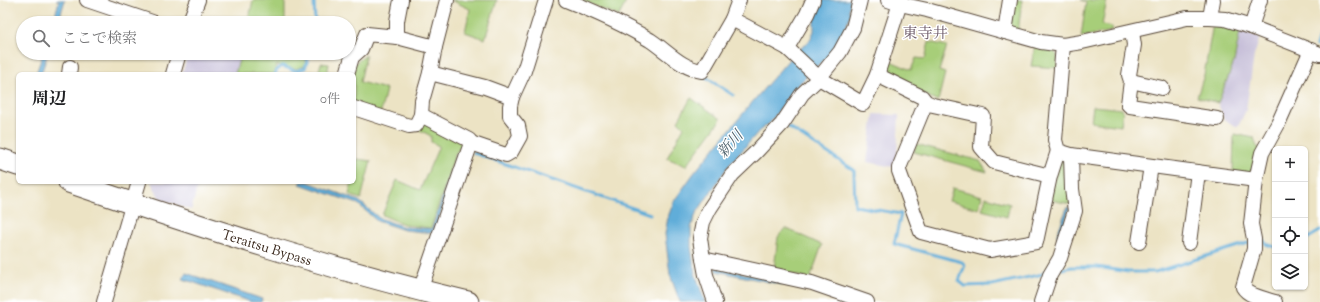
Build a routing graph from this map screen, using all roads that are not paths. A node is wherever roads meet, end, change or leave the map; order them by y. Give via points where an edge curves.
1 (87, 0) edge
2 (198, 0) edge
3 (402, 0) edge
4 (447, 0) edge
5 (546, 0) edge
6 (566, 0) edge
7 (739, 0) edge
8 (813, 0) edge
9 (860, 0) edge
10 (1010, 0) edge
11 (1213, 0) edge
12 (1260, 0) edge
13 (897, 1) edge
14 (134, 16) edge
15 (192, 16) edge
16 (1210, 18) junction
17 (732, 19) junction
18 (1251, 27) junction
19 (1005, 32) junction
20 (1132, 32) junction
21 (396, 37) junction
22 (1063, 45) junction
23 (435, 47) junction
24 (789, 49) junction
25 (1315, 52) edge
26 (356, 54) edge
27 (177, 60) edge
28 (351, 60) edge
29 (174, 72) edge
30 (348, 72) edge
31 (430, 72) junction
32 (877, 75) junction
33 (817, 77) junction
34 (1131, 81) junction
35 (1162, 88) dead end
36 (512, 97) junction
37 (926, 102) junction
38 (356, 109) edge
39 (421, 115) junction
40 (1217, 118) dead end
41 (471, 144) junction
42 (1064, 153) junction
43 (0, 158) edge
44 (16, 164) edge
45 (1151, 166) junction
46 (1198, 172) junction
47 (1050, 176) junction
48 (1256, 180) junction
49 (75, 184) edge
50 (138, 184) edge
51 (132, 203) junction
52 (1138, 242) dead end
53 (1189, 243) dead end
54 (703, 259) junction
55 (428, 295) edge
56 (104, 302) edge
57 (468, 302) edge
58 (715, 302) edge
59 (867, 302) edge
60 (1040, 302) edge
61 (1275, 302) edge

1 - 14 street
2 - 15 street
3 - 21 street
4 - 23 street
5 - 36 street via 524,71
6 - 17 street via 618,22 693,70 702,71
7 - 17 street
8 - 24 street
9 - 33 street via 853,28 840,52
10 - 19 street
11 - 16 street
12 - 18 street
13 - 19 street
13 - 32 street
16 - 18 street via 1225,19
16 - 20 street via 1187,18
17 - 24 street
18 - 25 street
19 - 22 street
20 - 22 street
20 - 34 street via 1134,45
21 - 23 street
21 - 26 street via 367,34 362,49
22 - 42 street via 1055,140
23 - 31 street
24 - 33 street
25 - 48 street via 1262,153
27 - 29 street
28 - 30 street
31 - 36 street
31 - 39 street
32 - 33 street via 862,104
32 - 37 street via 922,97
33 - 54 street via 782,124 732,175 710,208 703,222 700,238
34 - 35 street
34 - 40 street via 1128,104 1130,106
36 - 41 street via 510,116 518,126 520,136 511,152 506,155
37 - 47 street via 983,116 981,147 994,162
37 - 47 street via 899,168 921,232 990,250 1036,242
38 - 39 street via 409,126 416,125
39 - 41 street via 469,140
41 - 55 street via 423,282
42 - 45 street
42 - 47 street
42 - 60 street via 1075,211 1060,258 1050,275
43 - 44 highway
45 - 46 street
45 - 52 street
46 - 48 street
46 - 53 street
48 - 61 street via 1251,224 1254,249 1243,287 1249,293
49 - 51 highway, Teraitsu Bypass
50 - 51 street
51 - 55 highway, Teraitsu Bypass via 252,243
51 - 56 street
54 - 58 street
54 - 59 street via 812,283
55 - 57 highway, Teraitsu Bypass

